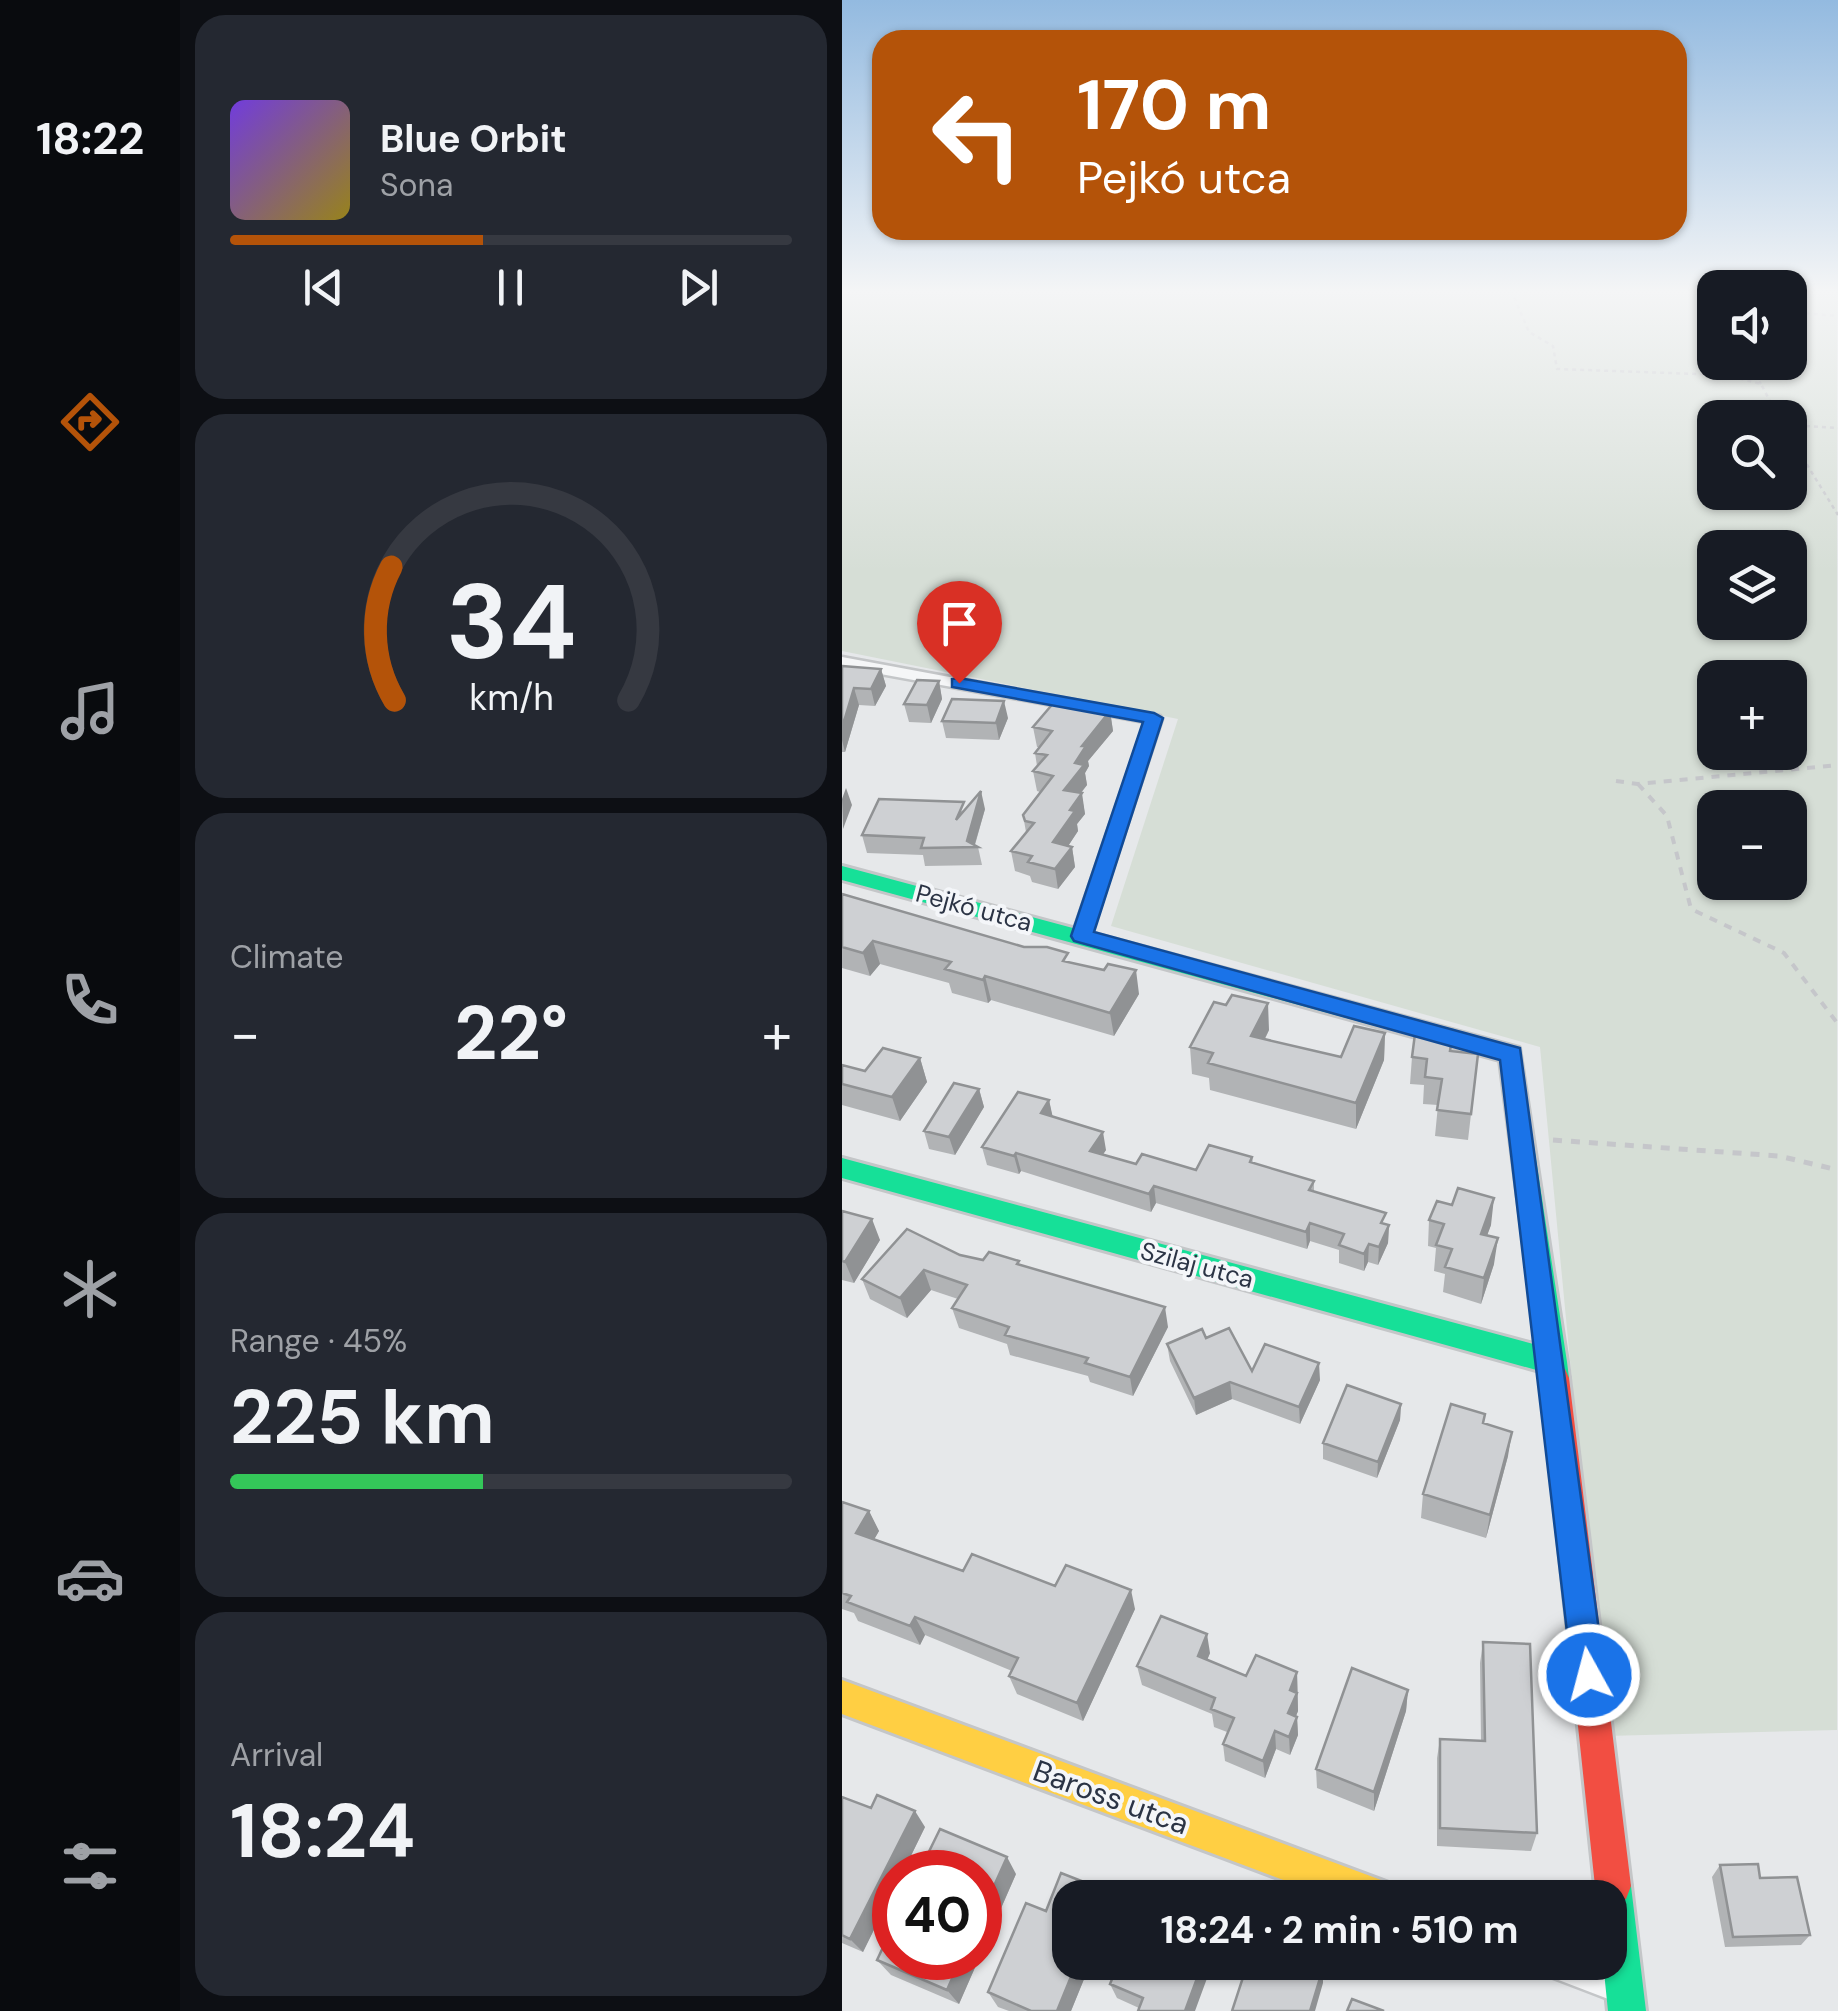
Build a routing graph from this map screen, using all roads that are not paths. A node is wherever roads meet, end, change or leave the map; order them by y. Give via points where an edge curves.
1 (842, 662) edge
2 (842, 873) edge
3 (1082, 936) junction
4 (842, 1168) edge
5 (1553, 1362) junction
6 (842, 1697) edge
7 (1333, 1880) edge
8 (1589, 1980) edge
9 (1626, 2000) edge

1 - 3 street via 1154,718
2 - 3 street, Pejkó utca
3 - 5 street, Pejkó utca via 1512,1054
4 - 5 street, Szilaj utca
5 - 9 street
6 - 7 street, Baross utca
8 - 9 street

